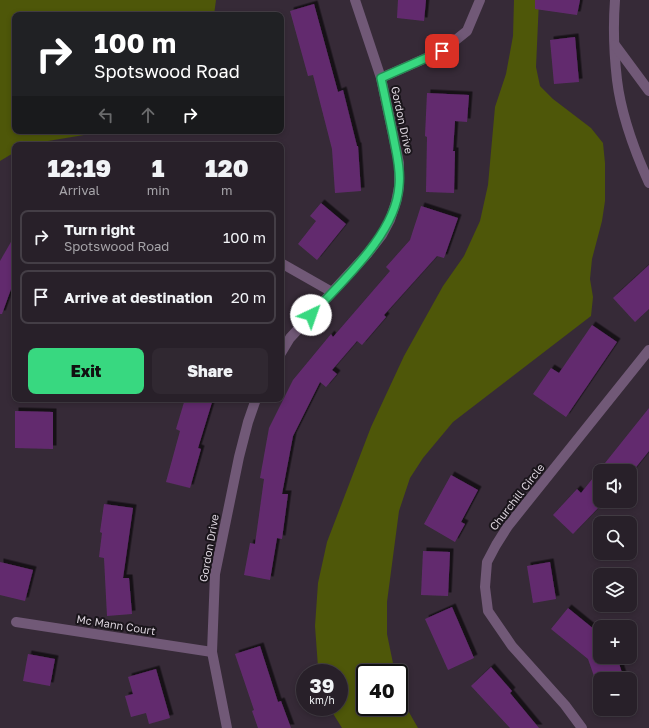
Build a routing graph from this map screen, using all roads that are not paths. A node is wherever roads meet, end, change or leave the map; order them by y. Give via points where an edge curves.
1 (355, 0) edge
2 (480, 0) edge
3 (615, 0) edge
4 (615, 45) junction
5 (381, 78) junction
6 (649, 91) edge
7 (649, 183) edge
8 (284, 265) edge
9 (332, 292) junction
10 (284, 348) edge
11 (649, 350) edge
12 (255, 402) edge
13 (16, 622) dead end
14 (212, 652) junction
15 (227, 728) edge
16 (582, 728) edge

1 - 5 street, Gordon Drive
2 - 5 street via 467,31 442,51
3 - 4 street
4 - 6 street
4 - 7 street via 617,80 624,116
5 - 9 street, Gordon Drive via 399,163 396,202 382,234
8 - 9 street
9 - 10 street, Gordon Drive
11 - 16 street, Churchill Circle via 508,526 487,562 485,587 488,611 512,646 566,706
12 - 14 street, Gordon Drive via 241,450 215,574
13 - 14 street, Mc Mann Court
14 - 15 street, Gordon Drive

